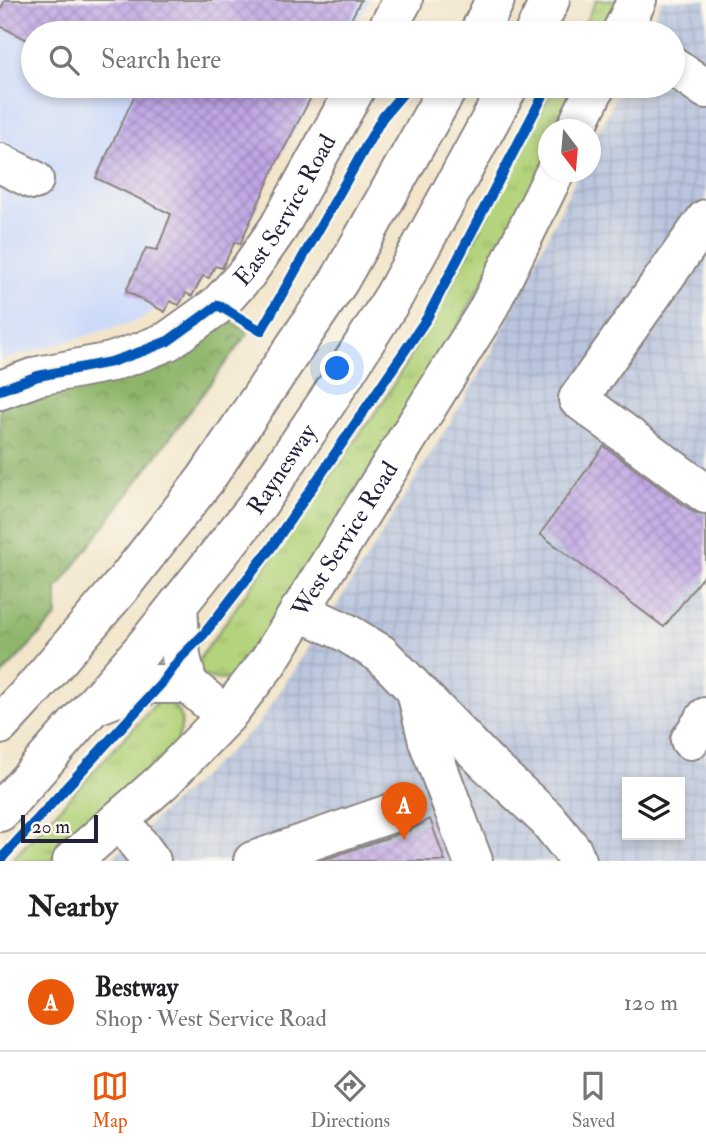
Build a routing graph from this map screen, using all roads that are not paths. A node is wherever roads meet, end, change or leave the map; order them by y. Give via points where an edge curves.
1 (403, 0) edge
2 (495, 0) edge
3 (550, 0) edge
4 (392, 21) edge
5 (485, 21) edge
6 (540, 21) edge
7 (685, 74) edge
8 (706, 89) edge
9 (351, 98) edge
10 (442, 98) edge
11 (502, 98) edge
12 (590, 98) edge
13 (580, 119) edge
14 (0, 163) edge
15 (33, 180) dead end
16 (550, 182) edge
17 (706, 219) edge
18 (0, 390) edge
19 (706, 494) edge
20 (178, 605) junction
21 (299, 611) junction
22 (188, 684) junction
23 (416, 690) junction
24 (94, 706) junction
25 (226, 716) junction
26 (0, 725) edge
27 (403, 809) dead end
28 (0, 812) edge
29 (120, 819) junction
30 (72, 861) edge
31 (151, 861) edge
32 (253, 861) edge
33 (473, 861) edge
34 (576, 861) edge

1 - 4 main road
2 - 5 main road
3 - 6 main road
7 - 8 main road
9 - 18 main road, East Service Road via 279,227 218,305 168,341 143,351 38,376
10 - 26 main road via 339,281 205,480 120,588
11 - 20 main road, Raynesway via 394,296 327,402 254,510
12 - 13 main road
14 - 15 main road
16 - 21 main road, West Service Road via 487,311
17 - 19 main road via 578,398
20 - 22 main road via 181,657
20 - 24 main road, Raynesway
21 - 23 main road via 381,653
21 - 25 main road, West Service Road via 268,662
22 - 24 main road via 151,684
22 - 25 main road
23 - 33 main road via 428,741
23 - 34 main road via 547,819
24 - 28 main road, Raynesway
25 - 29 main road, West Service Road
27 - 32 main road
29 - 30 main road, West Service Road
29 - 31 main road

